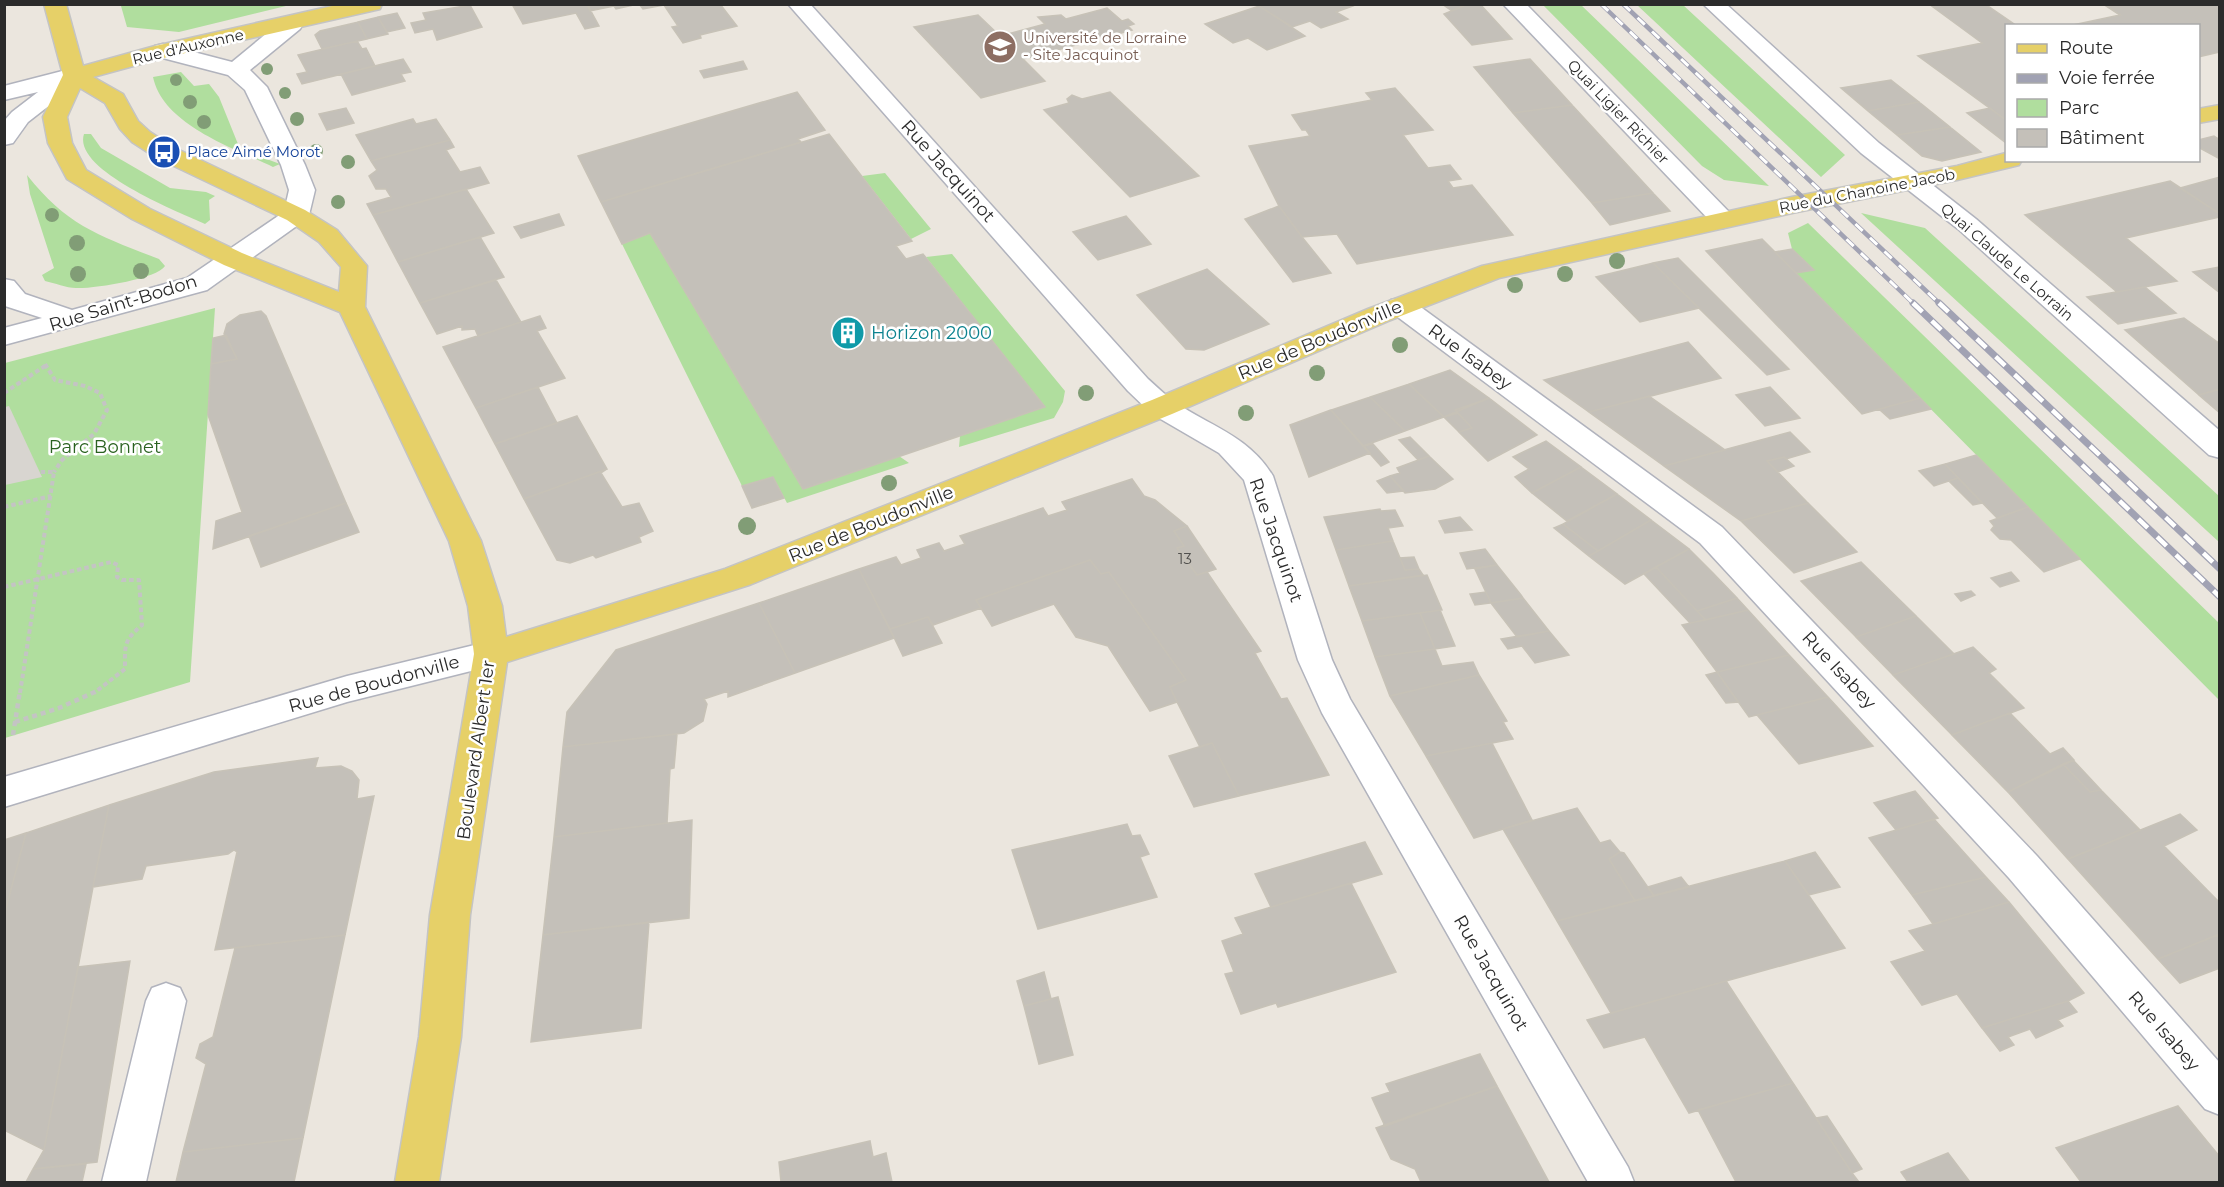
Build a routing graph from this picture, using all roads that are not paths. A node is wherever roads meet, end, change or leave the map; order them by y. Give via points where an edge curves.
1 (55, 4) edge
2 (372, 4) edge
3 (798, 4) edge
4 (1514, 4) edge
5 (1713, 4) edge
6 (292, 24) junction
7 (163, 51) junction
8 (236, 70) junction
9 (74, 75) junction
10 (4, 93) edge
11 (2220, 112) edge
12 (2200, 117) edge
13 (4, 138) edge
14 (2005, 161) edge
15 (1913, 182) junction
16 (296, 215) junction
17 (1723, 220) junction
18 (233, 259) junction
19 (4, 287) edge
20 (1401, 306) junction
21 (351, 307) junction
22 (72, 319) junction
23 (4, 337) edge
24 (1162, 407) junction
25 (2220, 448) edge
26 (491, 654) junction
27 (4, 792) edge
28 (166, 1001) dead end
29 (2220, 1095) edge
30 (124, 1182) edge
31 (417, 1182) edge
32 (1612, 1182) edge

1 - 9 main road
2 - 6 main road, Rue d'Auxonne
3 - 24 street, Rue Jacquinot via 1138,385
4 - 17 street, Quai Ligier Richier
5 - 15 street, Quai Claude Le Lorrain via 1870,148
6 - 7 main road, Rue d'Auxonne
6 - 8 street
7 - 8 street
7 - 9 main road, Rue d'Auxonne
8 - 16 street via 255,87 293,165 302,190
9 - 10 street, Rue d'Auxonne
9 - 13 street via 20,117
9 - 16 main road via 115,99 128,124 156,147
9 - 18 main road via 55,117 60,143 76,174 141,214
11 - 12 main road
14 - 15 main road, Rue du Chanoine Jacob
15 - 17 main road, Rue du Chanoine Jacob
15 - 25 street, Quai Claude Le Lorrain via 1973,230
16 - 18 street, Rue Saint-Bodon
16 - 21 main road via 328,236 354,266
17 - 20 main road, Rue de Boudonville via 1491,272
18 - 21 main road
18 - 22 street, Rue Saint-Bodon via 197,284
19 - 22 street via 15,300
20 - 24 main road, Rue de Boudonville
20 - 29 street, Rue Isabey via 1711,535 2024,867
21 - 26 main road, Boulevard Albert 1er via 465,541 486,606
22 - 23 street, Rue Saint-Bodon
24 - 26 main road, Rue de Boudonville via 737,577
24 - 32 street, Rue Jacquinot via 1230,446 1258,476 1315,660 1334,703
26 - 27 street, Rue de Boudonville via 347,689
26 - 31 main road, Boulevard Albert 1er via 450,915 440,1037
28 - 30 street

